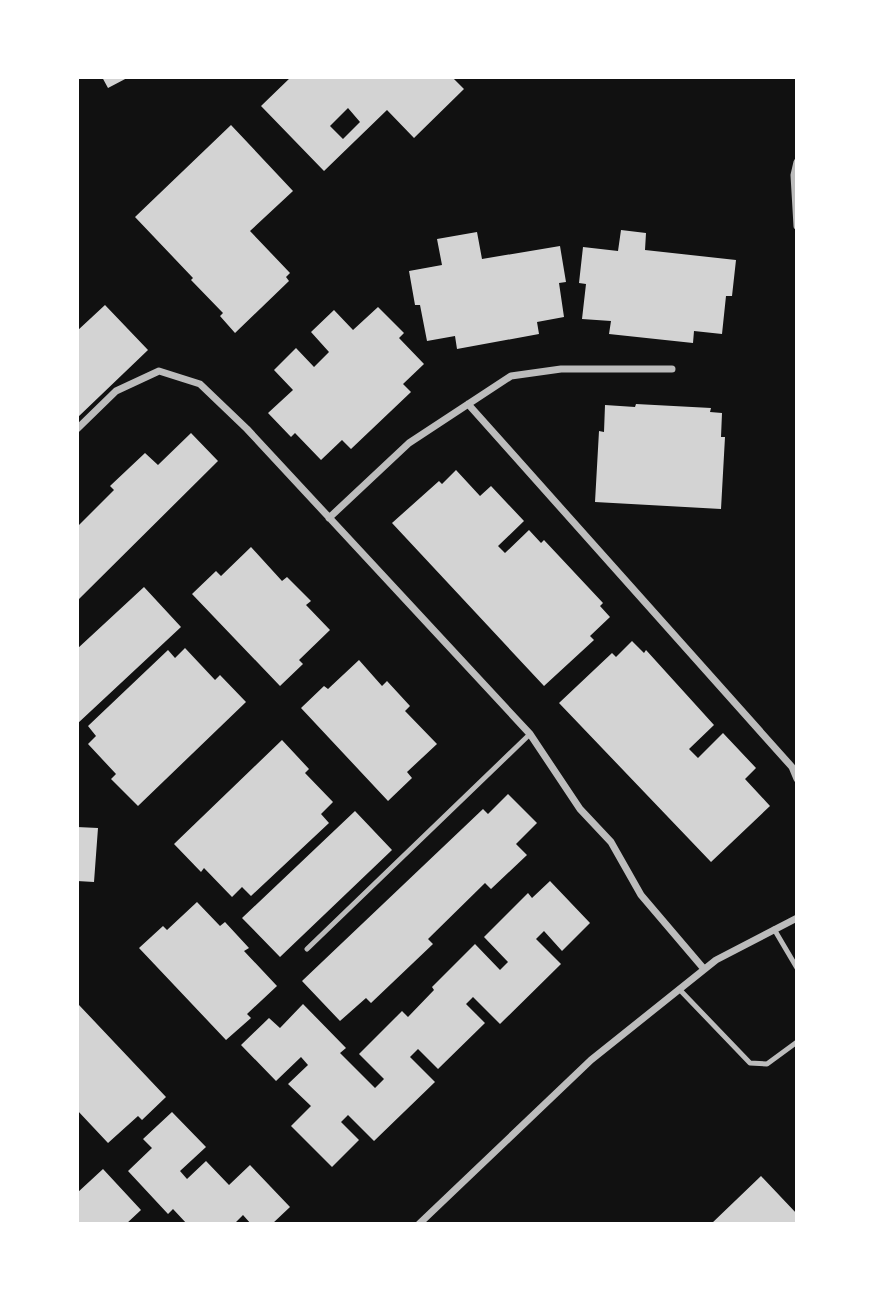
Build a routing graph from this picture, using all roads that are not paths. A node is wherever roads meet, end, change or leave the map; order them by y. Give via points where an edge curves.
1 (797, 162) edge
2 (797, 226) edge
3 (672, 369) dead end
4 (468, 404) junction
5 (77, 429) edge
6 (329, 518) junction
7 (530, 734) junction
8 (797, 779) edge
9 (797, 918) edge
10 (774, 929) junction
11 (307, 948) dead end
12 (797, 968) edge
13 (704, 969) junction
14 (680, 989) junction
15 (797, 1042) edge
16 (419, 1224) edge

1 - 2 street
3 - 4 street via 561,369 511,376
4 - 6 street via 409,443
4 - 8 street via 792,767
5 - 6 street via 116,391 159,371 200,384
6 - 7 street
7 - 11 lane
7 - 13 street via 580,809 611,842 642,895
9 - 10 street
10 - 12 lane
10 - 13 street
13 - 14 street
14 - 15 lane via 750,1063 767,1064
14 - 16 street via 591,1060

